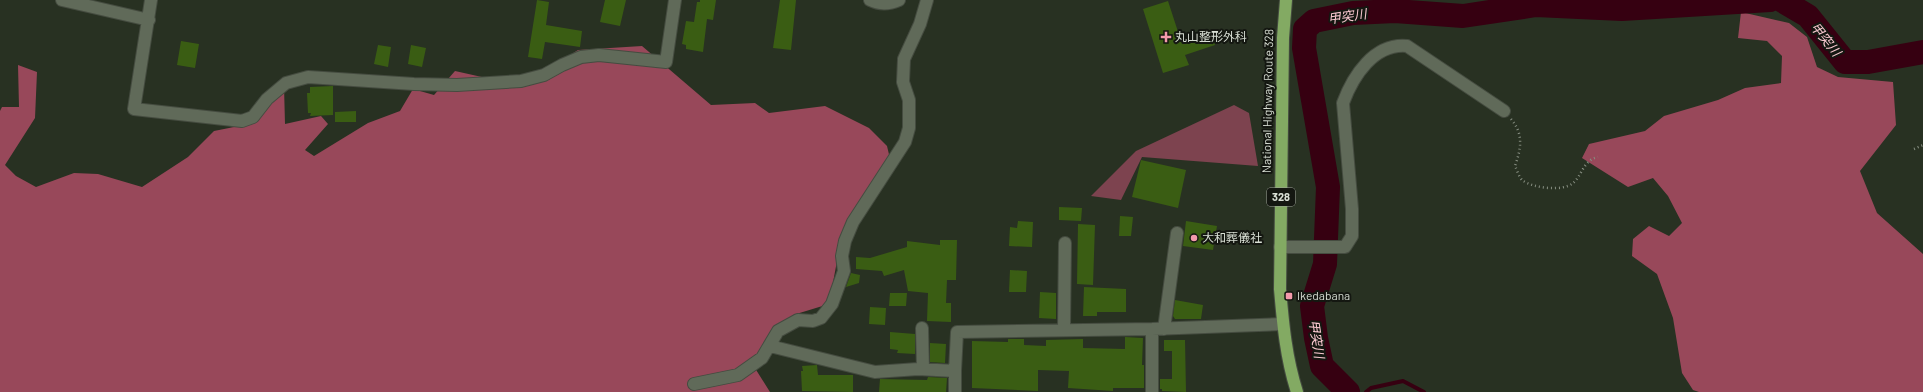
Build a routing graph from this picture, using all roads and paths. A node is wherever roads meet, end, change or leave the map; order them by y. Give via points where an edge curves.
1 (62, 0) edge
2 (151, 0) edge
3 (675, 0) edge
4 (870, 0) edge
5 (900, 0) edge
6 (927, 0) edge
7 (1286, 0) edge
8 (149, 20) junction
9 (1504, 111) joint
10 (1923, 145) edge
11 (1914, 149) dead end
12 (1598, 157) dead end
13 (1177, 233) dead end
14 (1064, 243) dead end
15 (1286, 247) junction
16 (1283, 324) junction
17 (922, 328) dead end
18 (1064, 329) junction
19 (1158, 329) junction
20 (770, 346) junction
21 (923, 369) junction
22 (955, 371) junction
23 (694, 384) dead end
24 (956, 392) edge
25 (1152, 392) edge
26 (1297, 392) edge

1 - 8 street
2 - 8 street
3 - 8 street via 666,62 599,55 580,57 544,75 521,81 457,85 308,77 286,83 267,99 253,117 242,121 134,109
4 - 5 street via 880,4
6 - 20 street via 920,24 904,59 903,82 909,100 909,128 905,142 853,222 842,256 844,271 832,304 821,318 814,321 798,320 778,331
7 - 15 highway, National Highway Route 328 / 328 via 1283,38
9 - 12 path via 1516,125 1521,147 1515,166 1521,179 1533,186 1559,188 1572,183 1580,171 1593,158
9 - 15 street via 1407,46 1391,47 1368,62 1349,88 1343,103 1352,236 1345,247
10 - 11 path
13 - 19 street
14 - 18 street
15 - 16 highway, National Highway Route 328 / 328 via 1280,289
16 - 19 street
16 - 26 highway, National Highway Route 328 / 328
17 - 21 street
18 - 19 street
18 - 22 street via 957,332
19 - 25 street
20 - 21 street via 875,372
20 - 23 street via 762,358 738,375
21 - 22 street
22 - 24 street

